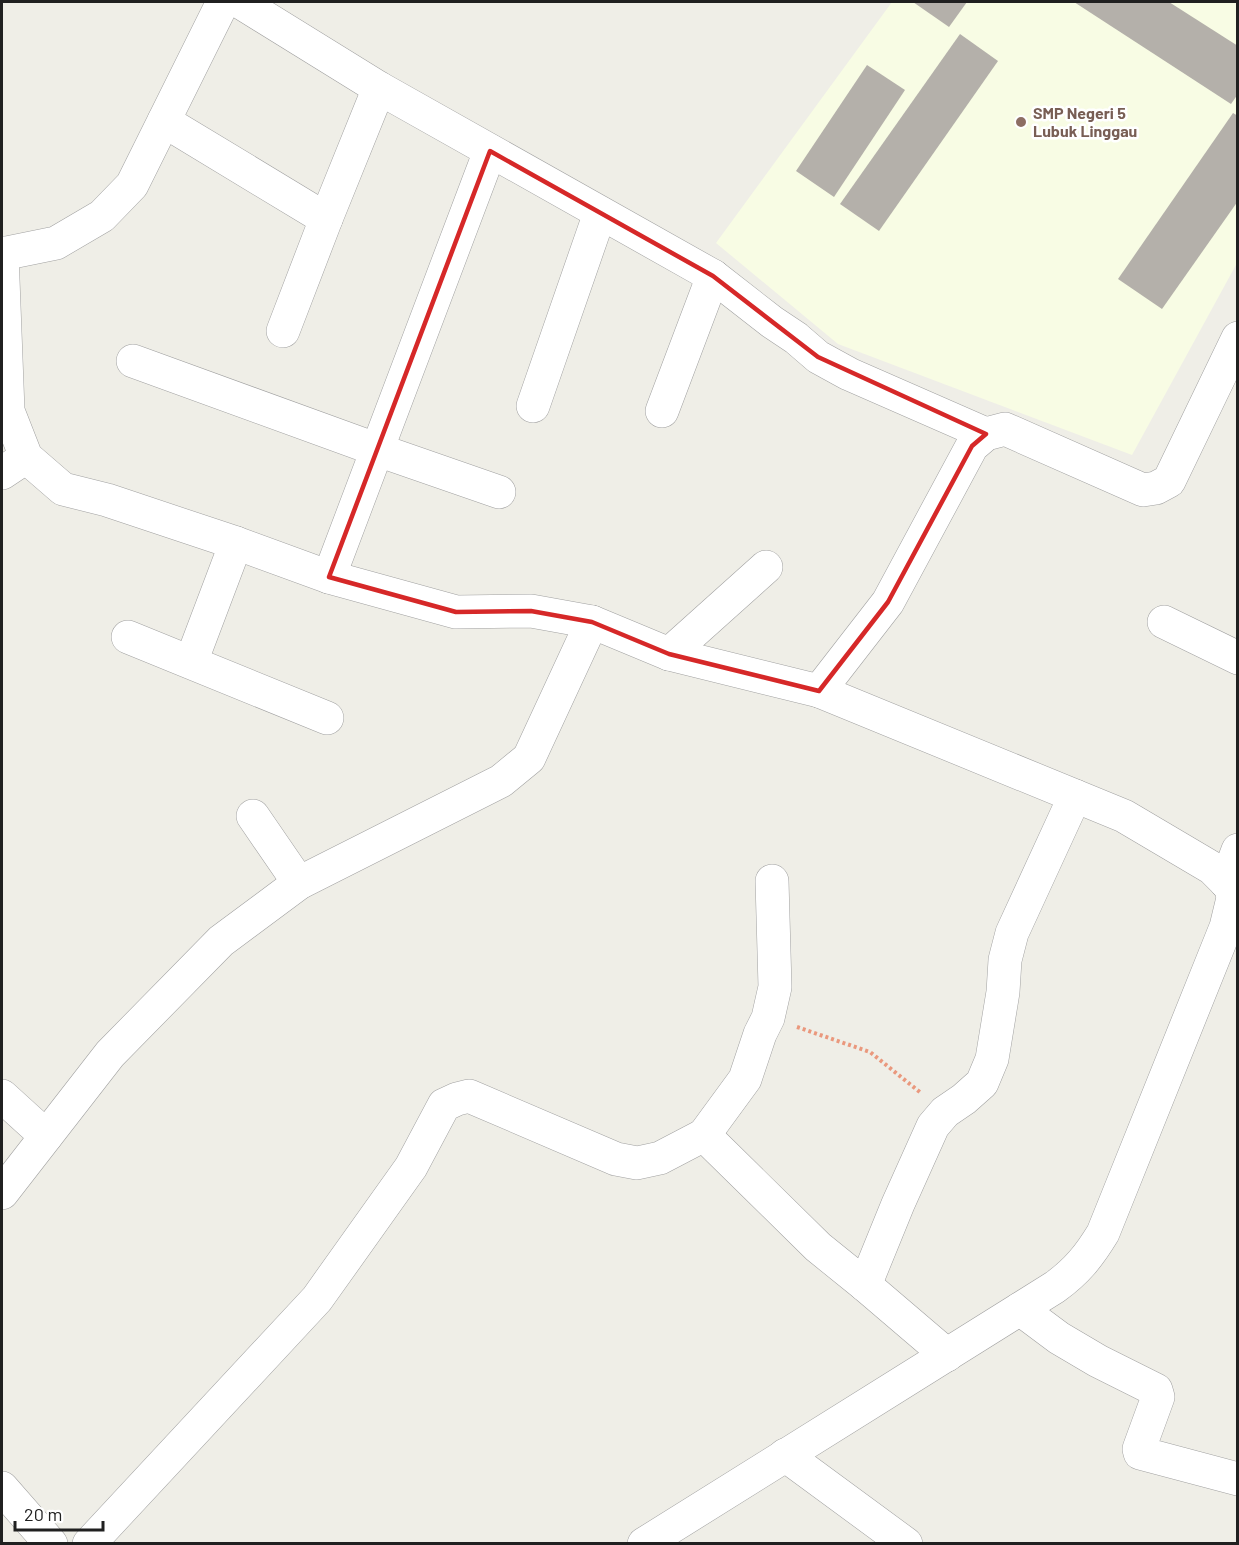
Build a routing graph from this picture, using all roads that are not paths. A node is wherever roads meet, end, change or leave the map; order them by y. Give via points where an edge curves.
1 (223, 2) edge
2 (240, 2) edge
3 (379, 88) junction
4 (164, 121) junction
5 (490, 151) junction
6 (600, 213) junction
7 (326, 219) junction
8 (2, 254) edge
9 (713, 276) junction
10 (3, 331) edge
11 (283, 331) dead end
12 (1238, 338) edge
13 (132, 361) dead end
14 (533, 406) dead end
15 (662, 411) dead end
16 (986, 434) junction
17 (378, 450) junction
18 (14, 465) edge
19 (499, 492) dead end
20 (236, 543) junction
21 (766, 567) dead end
22 (329, 577) junction
23 (592, 622) junction
24 (1164, 622) dead end
25 (129, 637) dead end
26 (669, 654) junction
27 (1238, 658) edge
28 (191, 662) junction
29 (819, 691) junction
30 (327, 718) dead end
31 (1075, 796) junction
32 (253, 816) dead end
33 (1238, 850) edge
34 (772, 881) dead end
35 (1226, 882) junction
36 (299, 883) junction
37 (1232, 930) edge
38 (2, 1096) edge
39 (46, 1136) junction
40 (704, 1136) junction
41 (2, 1193) edge
42 (865, 1285) junction
43 (1020, 1309) junction
44 (947, 1355) junction
45 (785, 1455) junction
46 (1238, 1479) edge
47 (2, 1488) edge
48 (40, 1540) edge
49 (89, 1544) edge
50 (644, 1544) edge
51 (906, 1544) edge

1 - 4 street
2 - 3 street
3 - 5 street
3 - 7 street
4 - 7 street
4 - 8 street via 132,185 102,216 56,243
5 - 6 street
5 - 17 street
6 - 9 street
6 - 14 street
7 - 11 street
8 - 10 street
9 - 15 street
9 - 16 street via 818,357
10 - 18 street
12 - 16 street via 1169,481 1156,488 1143,490 1005,429
13 - 17 street
16 - 29 street via 972,446 888,602
17 - 19 street
17 - 22 street
18 - 20 street via 63,489
20 - 22 street
20 - 28 street
21 - 26 street
22 - 23 street via 456,612 531,611
23 - 26 street
23 - 36 street via 529,758 501,781
24 - 27 street
25 - 28 street
26 - 29 street
28 - 30 street
29 - 31 street
31 - 35 street via 1124,816 1212,868
31 - 42 street via 1012,933 992,1059 982,1083 933,1126
32 - 36 street
33 - 35 street
34 - 40 street via 775,987 768,1018 745,1079
35 - 37 street via 1233,898
36 - 39 street via 221,941 110,1054
37 - 43 street via 1103,1233 1072,1274
38 - 39 street
39 - 41 street
40 - 42 street via 818,1247
40 - 49 street via 660,1158 637,1162 616,1159 469,1096 444,1106 411,1167 317,1299
42 - 44 street
43 - 44 street
43 - 46 street via 1059,1338 1156,1390 1158,1397 1140,1453
44 - 45 street
45 - 50 street
45 - 51 street
47 - 48 street

